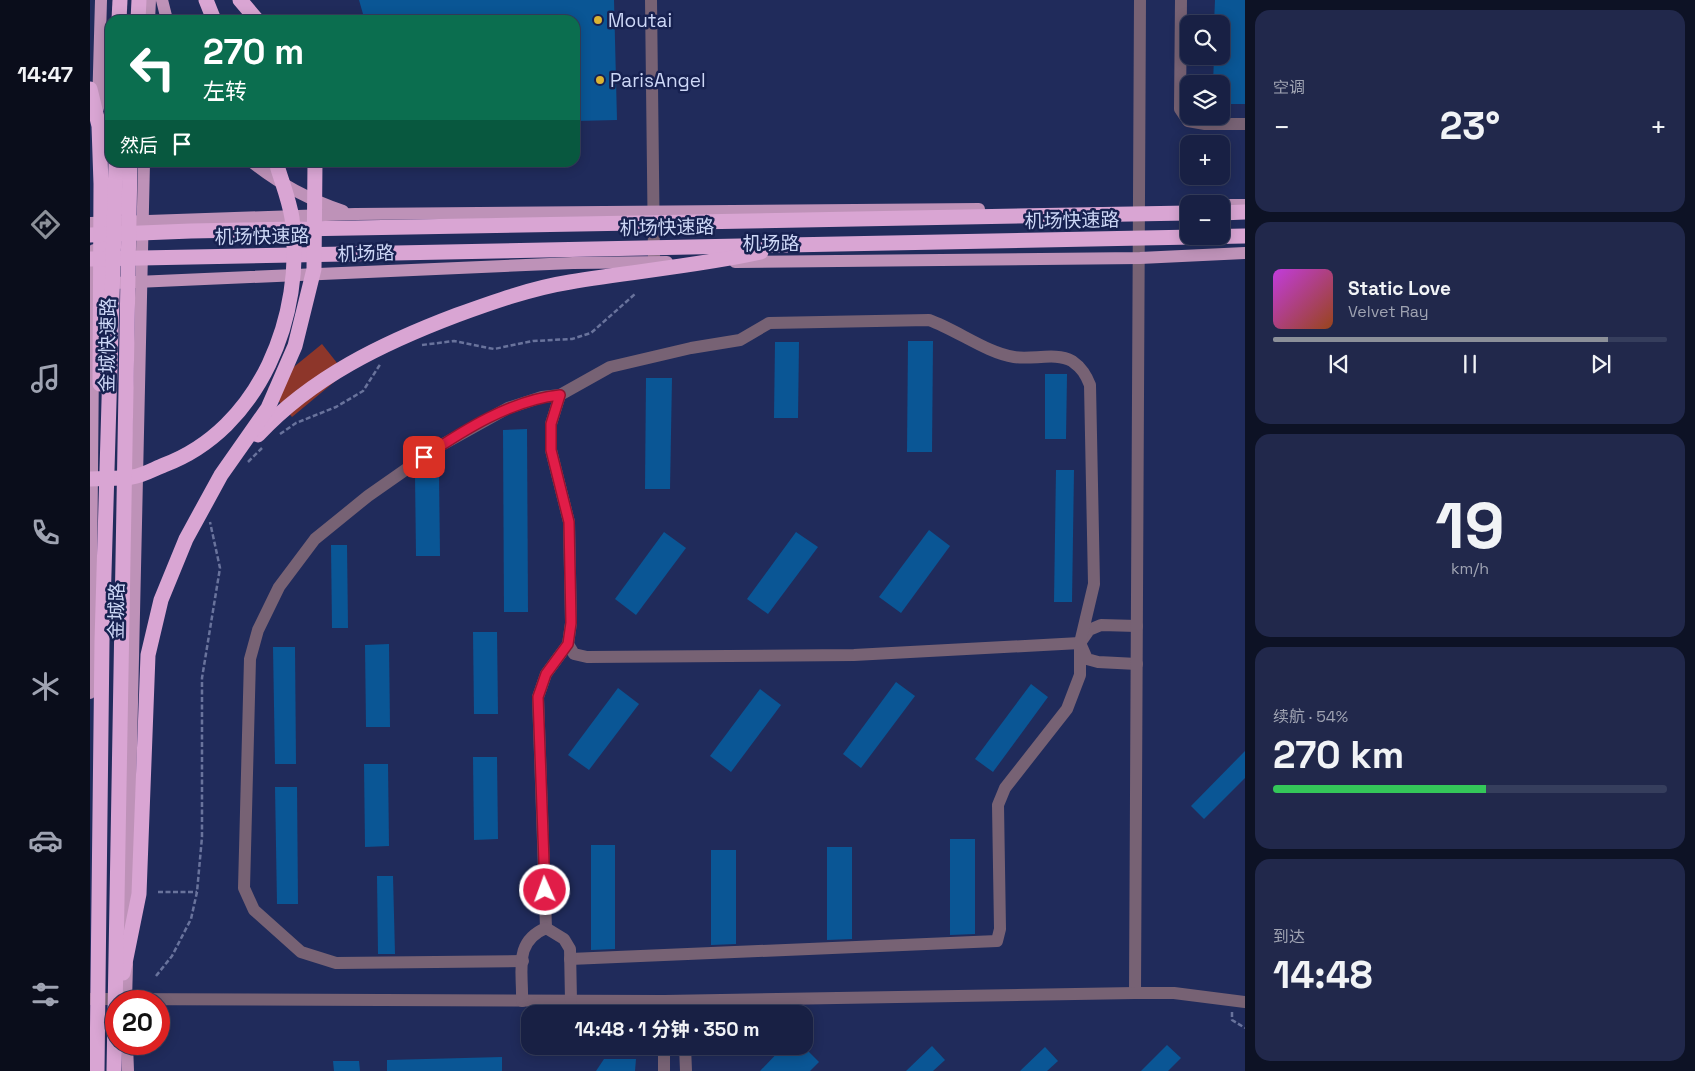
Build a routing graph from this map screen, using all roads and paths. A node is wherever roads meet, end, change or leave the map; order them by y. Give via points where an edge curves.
1 (101, 0) edge
2 (120, 0) edge
3 (140, 0) edge
4 (150, 0) edge
5 (162, 0) edge
6 (206, 0) edge
7 (240, 0) edge
8 (651, 0) edge
9 (1140, 0) edge
10 (1181, 0) edge
11 (120, 15) edge
12 (138, 15) edge
13 (149, 15) edge
14 (166, 15) edge
15 (212, 15) edge
16 (254, 15) edge
17 (99, 74) junction
18 (90, 89) edge
19 (90, 102) edge
20 (1245, 124) edge
21 (116, 167) edge
22 (130, 167) edge
23 (144, 167) edge
24 (258, 167) edge
25 (277, 167) edge
26 (315, 167) edge
27 (1230, 205) edge
28 (1245, 205) edge
29 (1180, 206) edge
30 (1140, 208) junction
31 (655, 212) junction
32 (1245, 212) edge
33 (1180, 213) edge
34 (1230, 213) edge
35 (355, 214) junction
36 (144, 221) junction
37 (91, 227) edge
38 (1245, 236) edge
39 (794, 245) junction
40 (1245, 253) edge
41 (1140, 258) junction
42 (90, 259) edge
43 (654, 262) junction
44 (143, 281) junction
45 (91, 284) edge
46 (560, 395) junction
47 (221, 475) junction
48 (90, 479) edge
49 (1137, 626) junction
50 (102, 641) junction
51 (1080, 643) junction
52 (568, 644) junction
53 (1137, 664) junction
54 (90, 693) edge
55 (158, 892) dead end
56 (197, 892) dead end
57 (546, 928) junction
58 (172, 956) dead end
59 (570, 959) junction
60 (523, 961) junction
61 (156, 976) dead end
62 (120, 990) edge
63 (120, 990) edge
64 (122, 990) edge
65 (1135, 993) junction
66 (90, 999) edge
67 (105, 1001) edge
68 (522, 1001) junction
69 (571, 1001) junction
70 (1239, 1002) edge
71 (170, 1003) edge
72 (624, 1005) edge
73 (775, 1005) edge
74 (1245, 1028) edge
75 (115, 1055) edge
76 (127, 1055) edge
77 (664, 1055) edge
78 (685, 1055) edge
79 (97, 1071) edge
80 (114, 1071) edge
81 (128, 1071) edge
82 (664, 1071) edge
83 (686, 1071) edge

1 - 17 main road, 金城路
2 - 11 highway
3 - 12 highway
4 - 13 main road
5 - 14 main road
6 - 15 highway
7 - 16 highway
8 - 31 street
9 - 30 street
10 - 20 street via 1180,108 1188,121
17 - 19 main road
17 - 37 main road, 金城路
18 - 50 highway via 99,126 101,184
21 - 50 highway, 金城快速路
22 - 62 highway, 金城快速路
23 - 36 main road, 金城路
24 - 35 main road via 273,180 327,206
25 - 48 highway via 292,217 294,274 283,328 263,379 232,422 187,456 133,477
26 - 47 highway via 314,269 295,346 268,408
27 - 28 main road
29 - 30 main road
30 - 31 main road
30 - 41 street
31 - 35 main road
31 - 43 street
32 - 34 highway
33 - 37 highway, 机场快速路 via 191,231
35 - 36 main road
36 - 37 main road
36 - 44 main road, 金城路
37 - 45 main road, 金城路
38 - 39 highway, 机场快速路
39 - 42 highway, 机场快速路
39 - 47 highway via 714,262 568,282 508,298 406,334 343,366 282,410
40 - 41 main road, 机场路
41 - 43 main road, 机场路
41 - 49 street
43 - 44 main road, 机场路
44 - 45 main road, 机场路
44 - 63 main road, 金城路
45 - 54 main road, 金城路
46 - 51 street via 610,367 740,340 769,323 930,320 1001,354 1015,358 1060,357 1071,361 1084,372 1090,386 1094,584
46 - 52 street via 551,424 551,450 569,522 571,623
46 - 60 street via 508,408 438,448 368,496 315,539 279,587 258,630 250,659 244,888 254,910 301,952 336,963
47 - 64 highway via 182,548 162,600 148,656 139,894
49 - 51 street via 1101,625 1089,630
49 - 53 street
50 - 79 highway, 金城快速路
51 - 52 street via 854,655 597,657 574,654
51 - 53 street via 1088,659
51 - 59 street via 1080,675 1067,709 1005,788 998,805 1000,929 997,941
52 - 57 street via 546,674 538,697
53 - 65 street
55 - 56 path
57 - 59 street via 564,939 570,949
57 - 60 street via 526,941
58 - 61 path
59 - 69 street
60 - 68 street
65 - 70 street via 1174,993
65 - 73 street
66 - 67 street
68 - 69 street
68 - 71 street
69 - 72 street
70 - 74 path via 1232,1020
75 - 80 highway
76 - 81 main road
77 - 82 street
78 - 83 street

